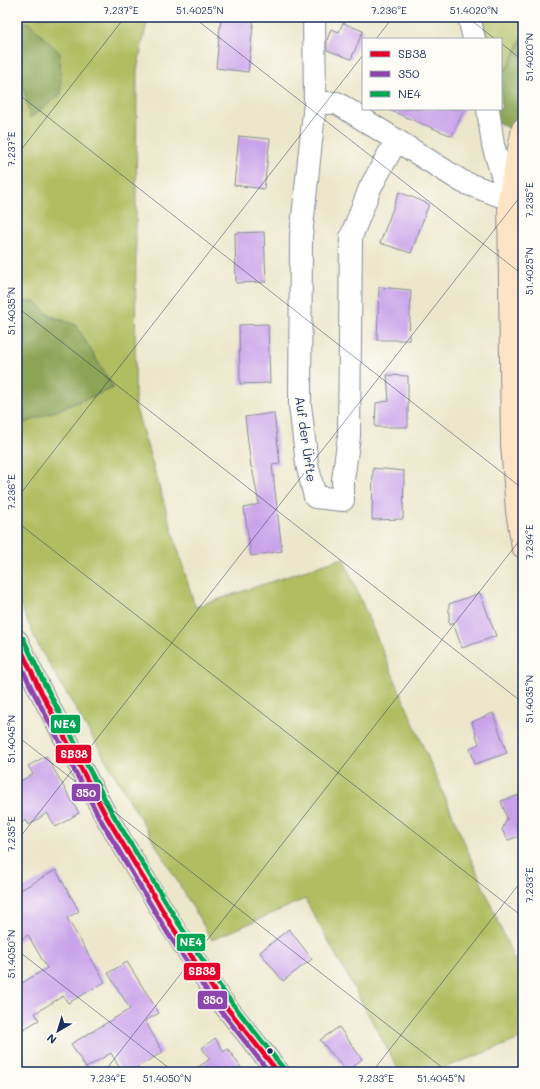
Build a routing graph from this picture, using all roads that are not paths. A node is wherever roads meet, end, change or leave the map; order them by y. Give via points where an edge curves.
1 (314, 17) edge
2 (469, 17) edge
3 (474, 38) edge
4 (315, 103) junction
5 (488, 110) edge
6 (523, 128) edge
7 (396, 141) junction
8 (509, 199) junction
9 (523, 548) edge
10 (17, 641) edge
11 (278, 1072) edge

1 - 4 street, Auf der Ürfte
2 - 3 street
4 - 7 street via 337,104
4 - 7 street, Auf der Ürfte via 301,236 300,405 307,464 315,497 343,500 349,436 351,237 370,188
5 - 8 street via 493,145
6 - 8 main road
7 - 8 street via 463,182
8 - 9 main road via 512,444 517,511
10 - 11 main road via 105,814 169,922 219,998

